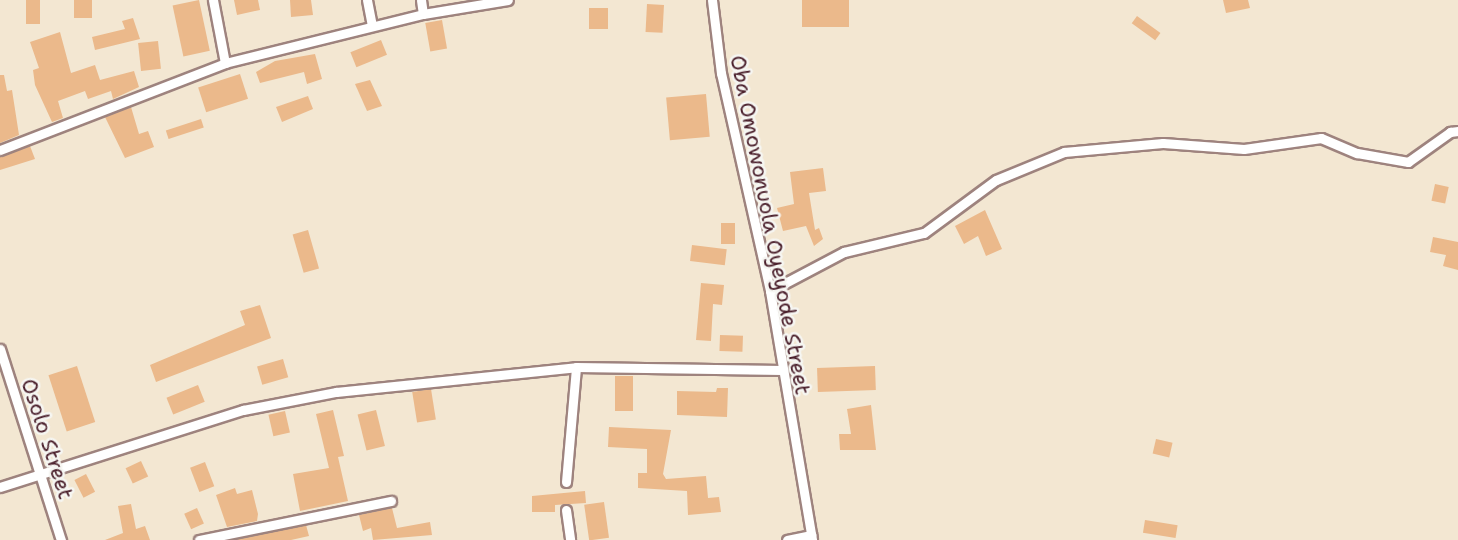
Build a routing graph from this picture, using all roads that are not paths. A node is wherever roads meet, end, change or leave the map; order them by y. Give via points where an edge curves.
1 (214, 0) edge
2 (367, 0) edge
3 (421, 0) edge
4 (508, 0) edge
5 (712, 0) edge
6 (423, 14) junction
7 (372, 26) junction
8 (225, 63) junction
9 (1458, 131) edge
10 (0, 150) edge
11 (770, 291) junction
12 (0, 349) edge
13 (576, 367) junction
14 (782, 370) junction
15 (42, 476) junction
16 (566, 482) dead end
17 (0, 487) edge
18 (391, 501) dead end
19 (566, 510) dead end
20 (812, 538) edge
21 (61, 540) edge
22 (199, 540) edge
23 (570, 540) edge
24 (787, 540) edge

1 - 8 street
2 - 7 street
3 - 6 street
4 - 6 street
5 - 11 street, Oba Omowonuola Oyeyode Street via 721,73
6 - 7 street
7 - 8 street
8 - 10 street
9 - 11 street via 1408,162 1357,153 1321,138 1244,149 1163,143 1064,152 996,180 924,233 844,252
11 - 14 street, Oba Omowonuola Oyeyode Street
12 - 15 street, Osolo Street
13 - 14 street
13 - 15 street via 285,400
13 - 16 street
14 - 20 street, Oba Omowonuola Oyeyode Street
15 - 17 street
15 - 21 street, Osolo Street
18 - 22 street
19 - 23 street
20 - 24 street

